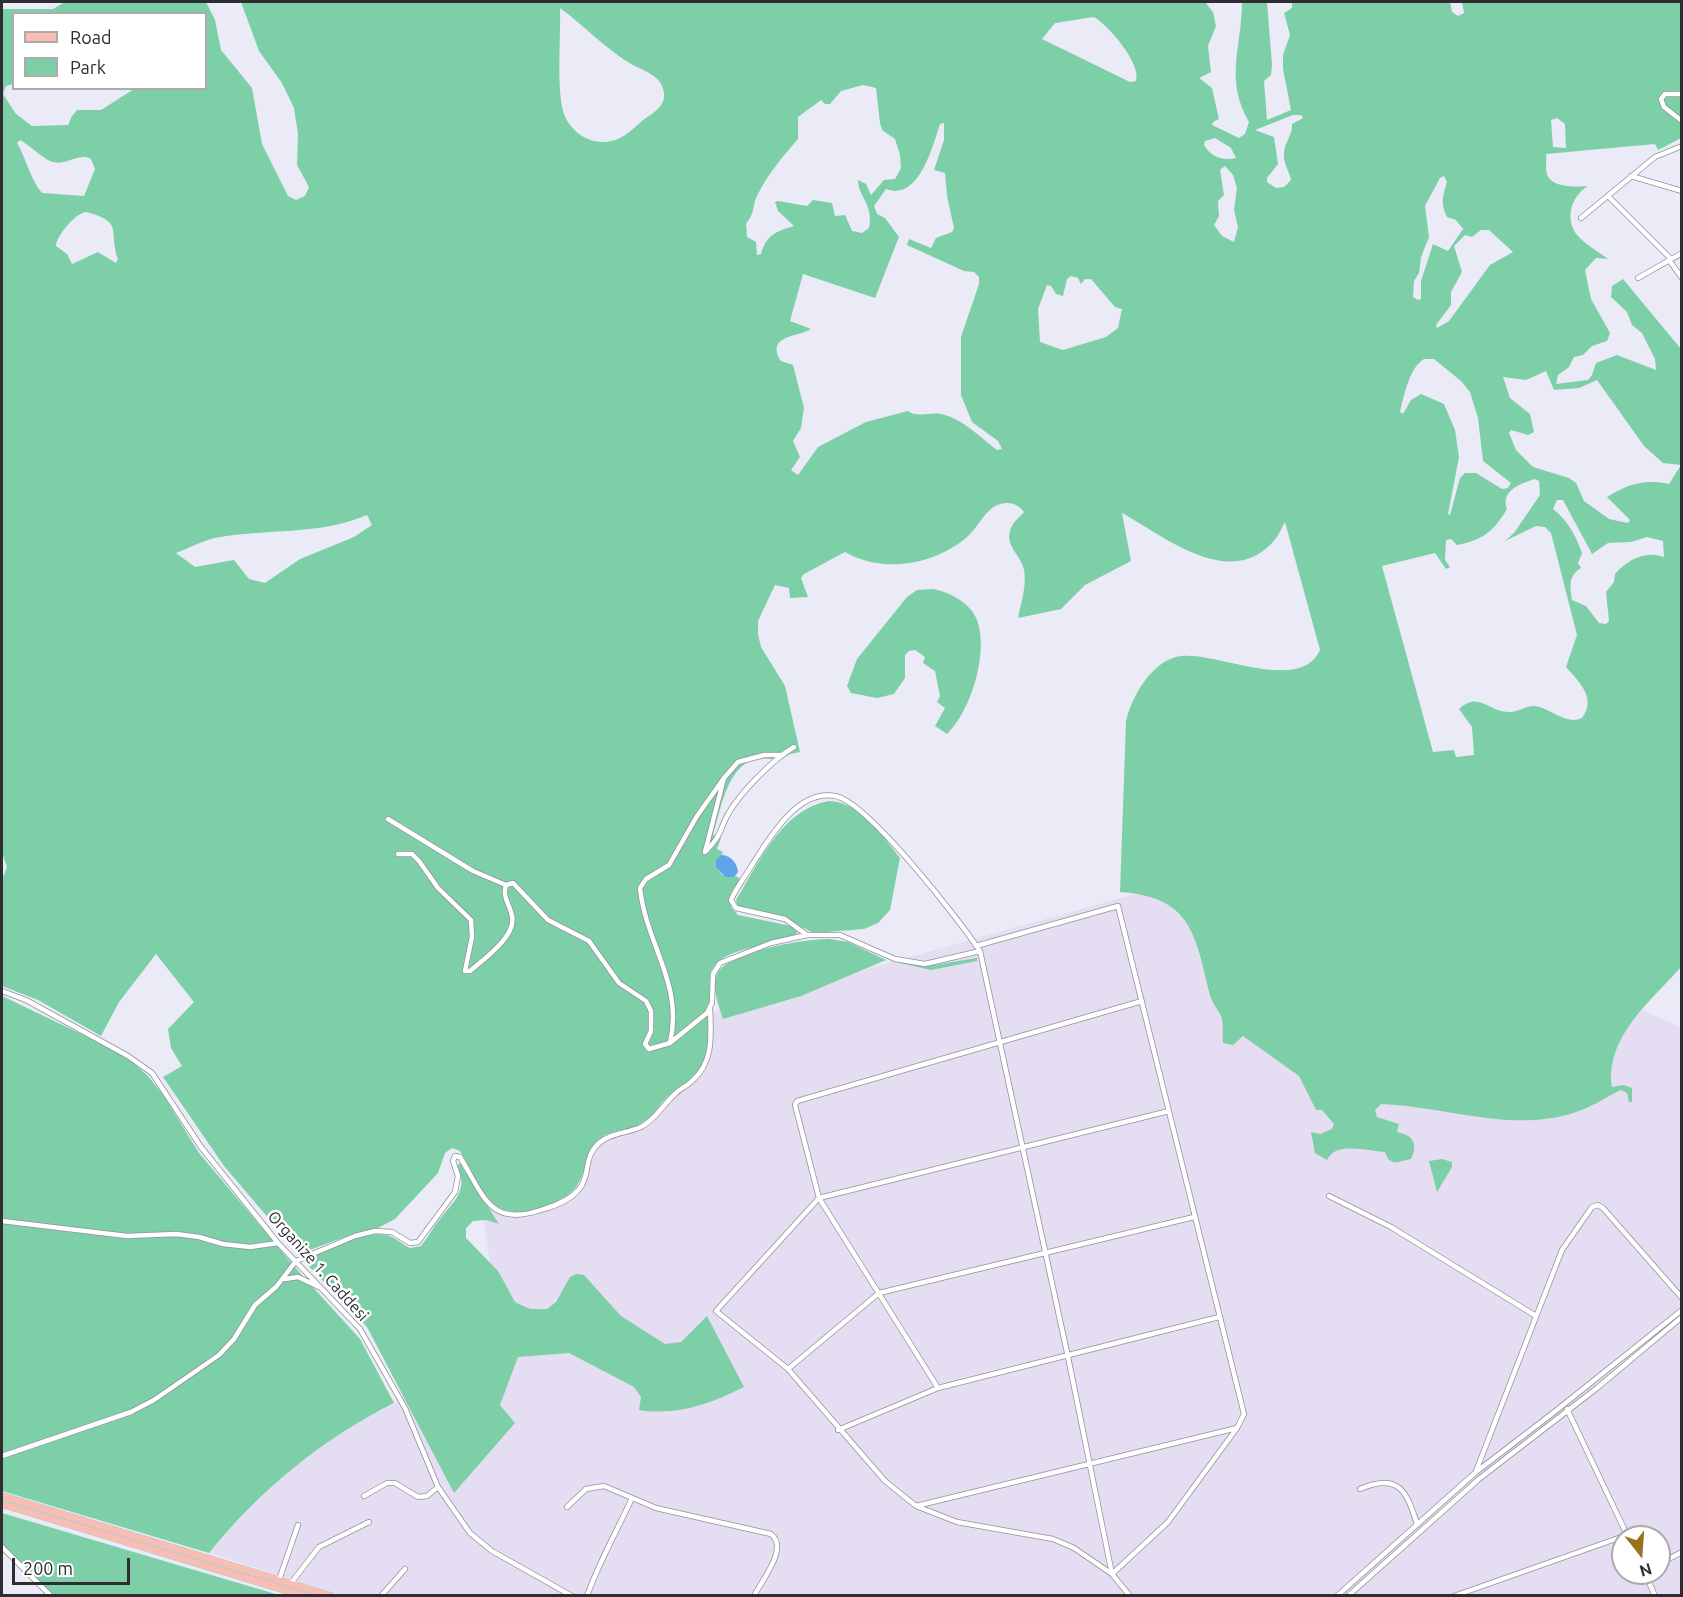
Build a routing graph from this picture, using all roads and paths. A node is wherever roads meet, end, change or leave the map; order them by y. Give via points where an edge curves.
1 (1682, 94) edge
2 (1682, 121) edge
3 (1682, 146) edge
4 (1631, 176) junction
5 (1682, 191) edge
6 (1608, 196) junction
7 (1581, 218) dead end
8 (1682, 253) edge
9 (1670, 260) junction
10 (1638, 278) dead end
11 (1682, 278) edge
12 (794, 747) dead end
13 (781, 755) junction
14 (724, 778) junction
15 (388, 819) dead end
16 (398, 854) dead end
17 (506, 885) junction
18 (807, 935) junction
19 (978, 948) junction
20 (2, 991) edge
21 (1142, 1001) junction
22 (710, 1008) junction
23 (1000, 1042) junction
24 (670, 1043) junction
25 (1169, 1111) junction
26 (1022, 1148) junction
27 (1329, 1196) dead end
28 (819, 1198) junction
29 (1194, 1217) junction
30 (2, 1221) edge
31 (278, 1243) junction
32 (1044, 1252) junction
33 (296, 1261) junction
34 (282, 1279) junction
35 (321, 1288) junction
36 (879, 1293) junction
37 (1682, 1298) edge
38 (1682, 1310) edge
39 (1536, 1316) junction
40 (1219, 1317) junction
41 (1682, 1317) edge
42 (1068, 1357) junction
43 (788, 1369) junction
44 (938, 1388) junction
45 (1565, 1404) junction
46 (1568, 1410) junction
47 (1237, 1428) junction
48 (838, 1430) junction
49 (2, 1456) edge
50 (1089, 1465) junction
51 (1476, 1472) junction
52 (1479, 1479) junction
53 (438, 1488) junction
54 (1360, 1489) dead end
55 (2, 1496) edge
56 (364, 1496) dead end
57 (632, 1498) junction
58 (2, 1504) edge
59 (916, 1506) junction
60 (567, 1507) dead end
61 (369, 1522) dead end
62 (1417, 1524) junction
63 (298, 1525) dead end
64 (1622, 1525) edge
65 (1611, 1542) edge
66 (2, 1547) edge
67 (405, 1569) dead end
68 (1112, 1574) junction
69 (279, 1580) junction
70 (1353, 1582) junction
71 (291, 1583) junction
72 (1355, 1589) junction
73 (51, 1596) edge
74 (305, 1596) edge
75 (331, 1596) edge
76 (381, 1596) edge
77 (572, 1596) edge
78 (587, 1596) edge
79 (754, 1596) edge
80 (1130, 1596) edge
81 (1337, 1596) edge
82 (1348, 1596) edge
83 (1357, 1596) edge
84 (1454, 1596) edge

1 - 2 street via 1665,94 1661,99 1664,107
3 - 4 street via 1655,157
4 - 5 street
4 - 6 street
6 - 7 street
6 - 9 street
8 - 9 street
9 - 10 street
9 - 11 street
12 - 13 street
13 - 14 street via 738,762
13 - 14 street via 736,804 721,836 705,852
14 - 24 street via 669,866 646,879 640,888 658,957 672,988 675,1011
15 - 17 street via 472,871
16 - 17 street via 412,854 438,888 471,920 466,971 494,952 512,927 513,917 504,896
17 - 24 street via 515,884 548,920 589,940 619,983 646,1001 651,1011 646,1048
18 - 19 street via 840,935 895,958 925,964
18 - 19 street via 785,919 736,909 731,900 786,816 816,799 835,796 876,823
18 - 22 street via 771,943 720,963 713,974
19 - 21 street via 1118,906
19 - 23 street
20 - 31 street, Organize 1. Caddesi via 26,1000 152,1073 201,1147
21 - 23 street
21 - 25 street
22 - 24 street
22 - 33 street via 711,1049 704,1066 651,1120 597,1145 586,1161 583,1183 567,1198 523,1216 499,1212 483,1195 460,1157 455,1156 455,1192 418,1242 410,1243 388,1231 368,1232
23 - 26 street
23 - 28 street via 797,1101 795,1112
25 - 26 street
25 - 29 street
26 - 28 street
26 - 32 street
27 - 39 street via 1391,1227
28 - 36 street
28 - 43 street via 716,1311
29 - 32 street
29 - 40 street
30 - 31 street via 127,1236 176,1234 250,1247
31 - 33 street, Organize 1. Caddesi
32 - 36 street
32 - 42 street
33 - 34 street
33 - 35 street, Organize 1. Caddesi
34 - 35 street via 298,1277
34 - 49 street via 255,1305 234,1340 219,1355 154,1400 121,1416
35 - 53 street, Organize 1. Caddesi via 360,1329 410,1416
36 - 43 street
36 - 44 street
37 - 39 street via 1603,1208 1596,1205 1563,1250
38 - 45 street
39 - 51 street
40 - 42 street
40 - 47 street via 1244,1414
41 - 46 street
42 - 44 street
42 - 50 street
43 - 48 street
44 - 48 street
45 - 46 street
45 - 51 street
46 - 52 street
46 - 64 street
47 - 50 street
47 - 68 street via 1168,1522
48 - 59 street via 885,1481
50 - 59 street
50 - 68 street
51 - 52 street
51 - 62 street
52 - 72 street
53 - 56 street via 418,1497 402,1485 387,1483
53 - 77 street, Organize 1. Caddesi via 470,1533 492,1551
54 - 62 street via 1380,1484 1402,1489
55 - 69 main road
57 - 60 street via 604,1486 593,1486 579,1493
57 - 78 street
57 - 79 street via 656,1508 773,1536 778,1550
58 - 74 main road
59 - 68 street via 957,1522 1053,1539
61 - 71 street via 319,1547
62 - 70 street
63 - 69 street
65 - 84 street
66 - 73 street
67 - 76 street
68 - 80 street
69 - 71 main road
70 - 72 street
70 - 81 street
71 - 75 main road
72 - 82 street
72 - 83 street

